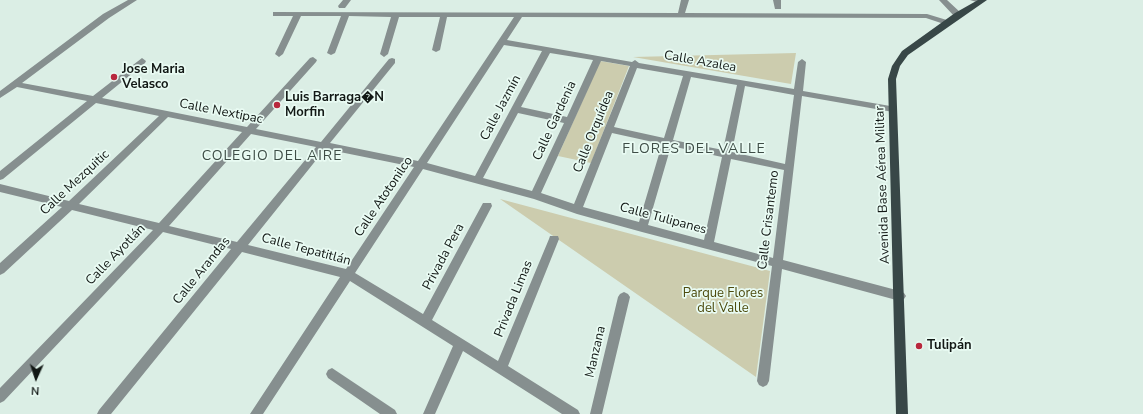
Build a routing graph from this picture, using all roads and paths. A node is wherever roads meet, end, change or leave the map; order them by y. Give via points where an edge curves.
1 (133, 0) edge
2 (685, 0) edge
3 (943, 0) edge
4 (979, 0) edge
5 (345, 7) edge
6 (276, 14) dead end
7 (298, 14) junction
8 (396, 14) junction
9 (444, 14) junction
10 (520, 14) junction
11 (681, 14) junction
12 (958, 15) junction
13 (947, 23) junction
14 (502, 42) junction
15 (436, 50) dead end
16 (546, 50) junction
17 (331, 53) dead end
18 (279, 54) dead end
19 (384, 54) dead end
20 (598, 59) junction
21 (142, 60) dead end
22 (313, 60) dead end
23 (392, 61) dead end
24 (802, 62) dead end
25 (635, 63) junction
26 (688, 73) junction
27 (742, 82) junction
28 (16, 84) junction
29 (799, 92) junction
30 (0, 95) edge
31 (94, 99) junction
32 (515, 109) junction
33 (893, 109) junction
34 (166, 114) junction
35 (569, 121) junction
36 (609, 129) junction
37 (250, 131) junction
38 (667, 142) junction
39 (323, 145) junction
40 (727, 154) junction
41 (421, 165) junction
42 (789, 168) junction
43 (0, 176) edge
44 (478, 179) junction
45 (0, 188) edge
46 (535, 194) junction
47 (71, 205) junction
48 (487, 206) dead end
49 (577, 210) junction
50 (161, 228) junction
51 (642, 228) junction
52 (554, 239) dead end
53 (708, 245) junction
54 (240, 247) junction
55 (777, 264) junction
56 (0, 270) edge
57 (348, 274) junction
58 (900, 296) junction
59 (624, 297) dead end
60 (425, 322) junction
61 (460, 344) junction
62 (501, 369) junction
63 (332, 374) dead end
64 (763, 380) dead end
65 (0, 397) edge
66 (103, 414) edge
67 (256, 414) edge
68 (392, 414) edge
69 (429, 414) edge
70 (574, 414) edge
71 (596, 414) edge
72 (902, 414) edge

1 - 28 street via 106,16
2 - 11 street
3 - 12 street
4 - 12 main road, Avenida Base Aérea Militar
5 - 7 street
5 - 8 street
5 - 17 street
6 - 7 street
7 - 18 street
8 - 9 street
8 - 19 street
9 - 10 street
9 - 15 street
10 - 11 street
10 - 14 street, Calle Atotonilco
11 - 13 street via 927,16
12 - 13 main road, Avenida Base Aérea Militar
13 - 33 main road, Avenida Base Aérea Militar via 905,53 896,66 892,79
14 - 16 street, Calle Azalea
14 - 41 street, Calle Atotonilco
16 - 20 street, Calle Azalea
16 - 32 street, Calle Jazmín
20 - 25 street, Calle Azalea
20 - 35 street, Calle Gardenia
21 - 31 street
22 - 37 street, Calle Ayotlán
23 - 39 street, Calle Arandas
24 - 29 street, Calle Crisantemo
25 - 26 street, Calle Azalea
25 - 36 street, Calle Orquídea
26 - 27 street, Calle Azalea
26 - 38 street
27 - 29 street, Calle Azalea
27 - 40 street
28 - 30 street
28 - 31 street, Calle Nextipac
29 - 33 street, Calle Azalea
29 - 42 street, Calle Crisantemo
31 - 34 street, Calle Nextipac
31 - 43 street
32 - 35 street
32 - 44 street, Calle Jazmín
33 - 58 main road, Avenida Base Aérea Militar
34 - 37 street, Calle Nextipac
34 - 47 street, Calle Mezquitic
35 - 46 street, Calle Gardenia
36 - 38 street
36 - 49 street, Calle Orquídea
37 - 39 street, Calle Nextipac
37 - 50 street, Calle Ayotlán
38 - 40 street
38 - 51 street
39 - 41 street, Calle Nextipac
39 - 54 street, Calle Arandas
40 - 42 street
40 - 53 street
41 - 44 street, Calle Tulipanes
41 - 57 street, Calle Atotonilco
42 - 55 street, Calle Crisantemo
44 - 46 street, Calle Tulipanes
45 - 47 street, Calle Tepatitlán
46 - 49 street, Calle Tulipanes
47 - 50 street, Calle Tepatitlán
47 - 56 street, Calle Mezquitic
48 - 60 street, Privada Pera
49 - 51 street, Calle Tulipanes
50 - 54 street, Calle Tepatitlán
50 - 65 street, Calle Ayotlán
51 - 53 street, Calle Tulipanes
52 - 62 street, Privada Limas
53 - 55 street, Calle Tulipanes
54 - 57 street, Calle Tepatitlán
54 - 66 street, Calle Arandas
55 - 58 street, Calle Tulipanes
55 - 64 street, Calle Crisantemo
57 - 60 street, Calle Tepatitlán
57 - 67 street, Calle Atotonilco
58 - 72 main road, Avenida Base Aérea Militar
59 - 71 street, Manzana
60 - 61 street, Calle Tepatitlán
61 - 62 street, Calle Tepatitlán
61 - 69 street
62 - 70 street, Calle Tepatitlán
63 - 68 street

